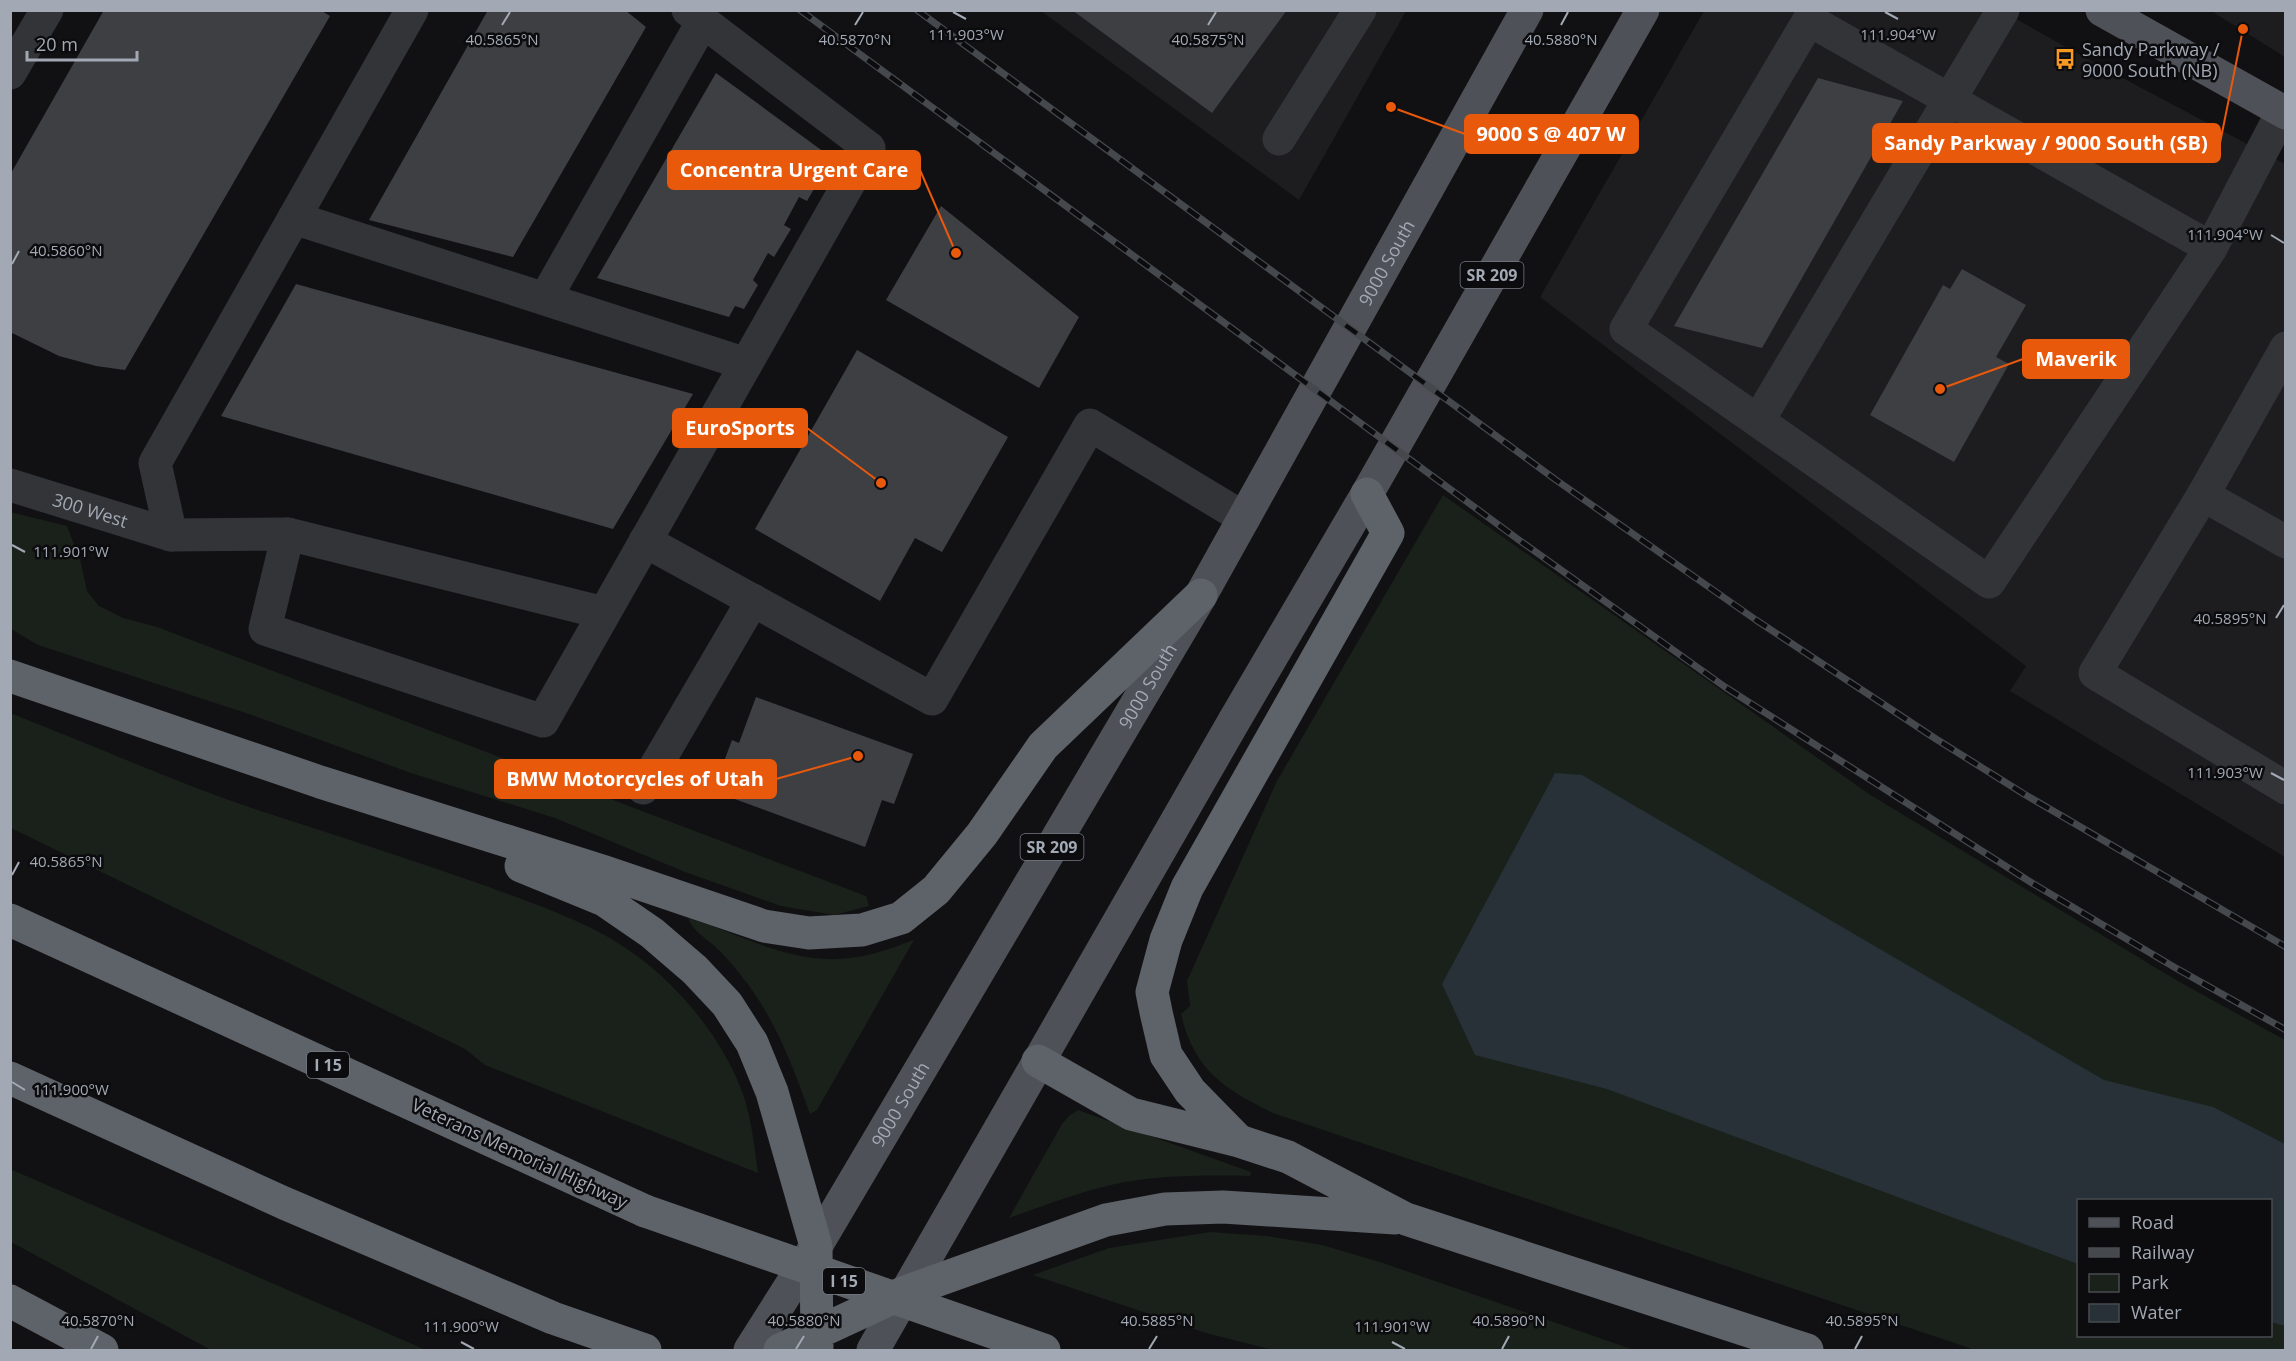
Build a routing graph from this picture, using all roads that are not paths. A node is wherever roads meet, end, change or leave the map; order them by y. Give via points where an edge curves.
1 (47, 10) edge
2 (412, 10) edge
3 (1360, 10) edge
4 (1527, 10) edge
5 (1642, 10) edge
6 (2003, 10) edge
7 (2102, 10) edge
8 (696, 16) edge
9 (10, 73) edge
10 (1950, 99) junction
11 (2284, 112) edge
12 (1279, 139) dead end
13 (294, 218) junction
14 (2211, 248) junction
15 (545, 299) junction
16 (2286, 348) edge
17 (746, 364) junction
18 (1758, 421) junction
19 (10, 484) edge
20 (1367, 494) junction
21 (2203, 495) junction
22 (1244, 518) junction
23 (288, 534) junction
24 (171, 535) junction
25 (645, 540) junction
26 (2286, 542) edge
27 (1201, 595) junction
28 (753, 600) junction
29 (604, 613) junction
30 (10, 676) edge
31 (320, 782) junction
32 (643, 788) dead end
33 (2286, 788) edge
34 (10, 920) edge
35 (1038, 1061) junction
36 (10, 1078) edge
37 (1239, 1141) junction
38 (1406, 1218) junction
39 (816, 1246) junction
40 (905, 1292) junction
41 (10, 1301) edge
42 (816, 1342) edge
43 (102, 1350) edge
44 (645, 1350) edge
45 (750, 1350) edge
46 (780, 1350) edge
47 (873, 1350) edge
48 (1044, 1350) edge
49 (1807, 1350) edge

1 - 9 street
2 - 13 street
3 - 12 street
4 - 22 main road, 9000 South / SR 209
5 - 20 main road, SR 209
6 - 10 street
7 - 11 main road
8 - 15 street
8 - 17 street via 869,148
10 - 14 street
10 - 18 street
10 - 18 street via 1809,20 1626,329
11 - 14 street
13 - 15 street
13 - 24 street via 155,463
14 - 18 street via 1989,582
15 - 17 street
16 - 21 street
17 - 25 street
19 - 24 street, 300 West
20 - 35 main road, SR 209
20 - 37 highway via 1388,533 1187,888 1166,940 1152,992 1166,1055 1190,1091
21 - 26 street
21 - 33 street via 2095,673
22 - 27 main road, 9000 South / SR 209
22 - 28 street via 1090,425 932,699
23 - 24 street, 300 West
23 - 29 street, 300 West
23 - 29 street via 265,629 543,721
25 - 28 street
25 - 29 street
27 - 31 highway via 1043,746 982,834 936,890 902,918 862,930 809,933 764,926
27 - 39 main road, 9000 South / SR 209
28 - 32 street
30 - 31 highway
31 - 39 highway via 604,900 652,933 695,970 727,1004 752,1043 772,1092
34 - 48 highway, Veterans Memorial Highway / I 15, bridge via 645,1211
35 - 37 highway via 1131,1114
35 - 40 main road, SR 209
36 - 44 highway via 284,1203 554,1318
37 - 38 highway via 1288,1157
38 - 40 highway via 1223,1207 1165,1209 1106,1220
38 - 49 highway
39 - 42 highway
39 - 45 main road, 9000 South / SR 209
40 - 42 highway
40 - 47 main road, SR 209
41 - 43 highway
42 - 46 highway

